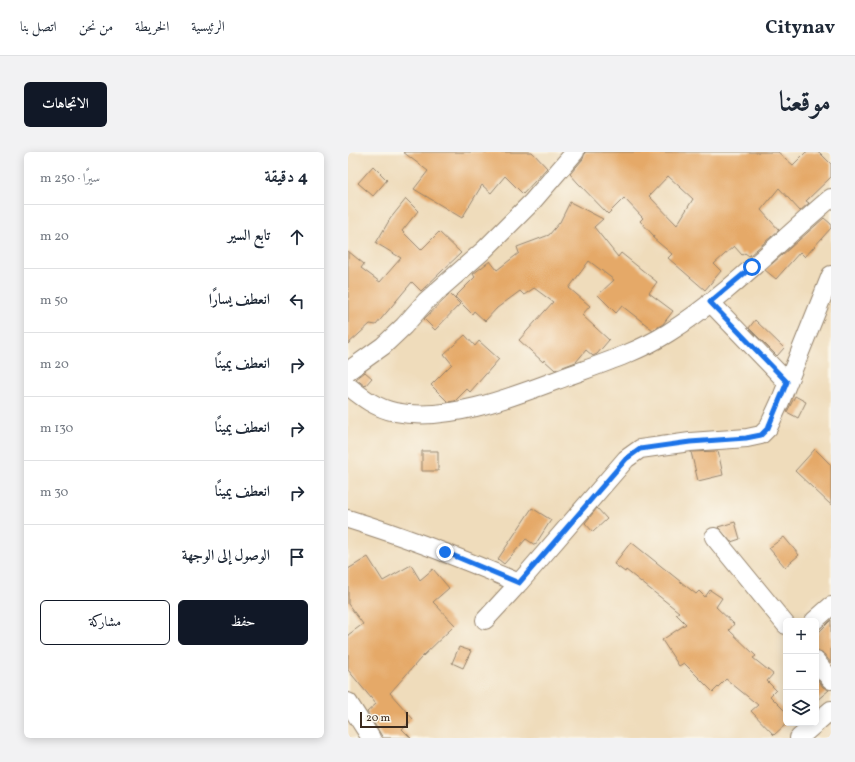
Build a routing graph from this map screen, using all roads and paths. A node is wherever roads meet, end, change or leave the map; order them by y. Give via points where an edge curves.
1 (575, 152) edge
2 (831, 198) edge
3 (831, 275) edge
4 (710, 302) junction
5 (348, 371) edge
6 (787, 382) junction
7 (348, 386) edge
8 (348, 519) edge
9 (714, 537) dead end
10 (519, 583) junction
11 (831, 606) edge
12 (817, 618) edge
13 (485, 620) dead end
14 (783, 621) edge
15 (819, 665) edge
16 (831, 680) edge
17 (348, 702) edge
18 (831, 710) edge
19 (809, 735) edge
20 (371, 738) edge

1 - 5 street via 532,202 484,250 426,301 383,346
2 - 4 street
3 - 6 street
4 - 6 street
4 - 7 street via 668,334 600,365 502,400 455,411 423,414 396,412 376,406
6 - 10 street via 768,428 761,435 640,449 626,459
8 - 10 street via 445,552
9 - 14 street
10 - 13 street
11 - 12 street
15 - 16 street
17 - 20 street
18 - 19 street

